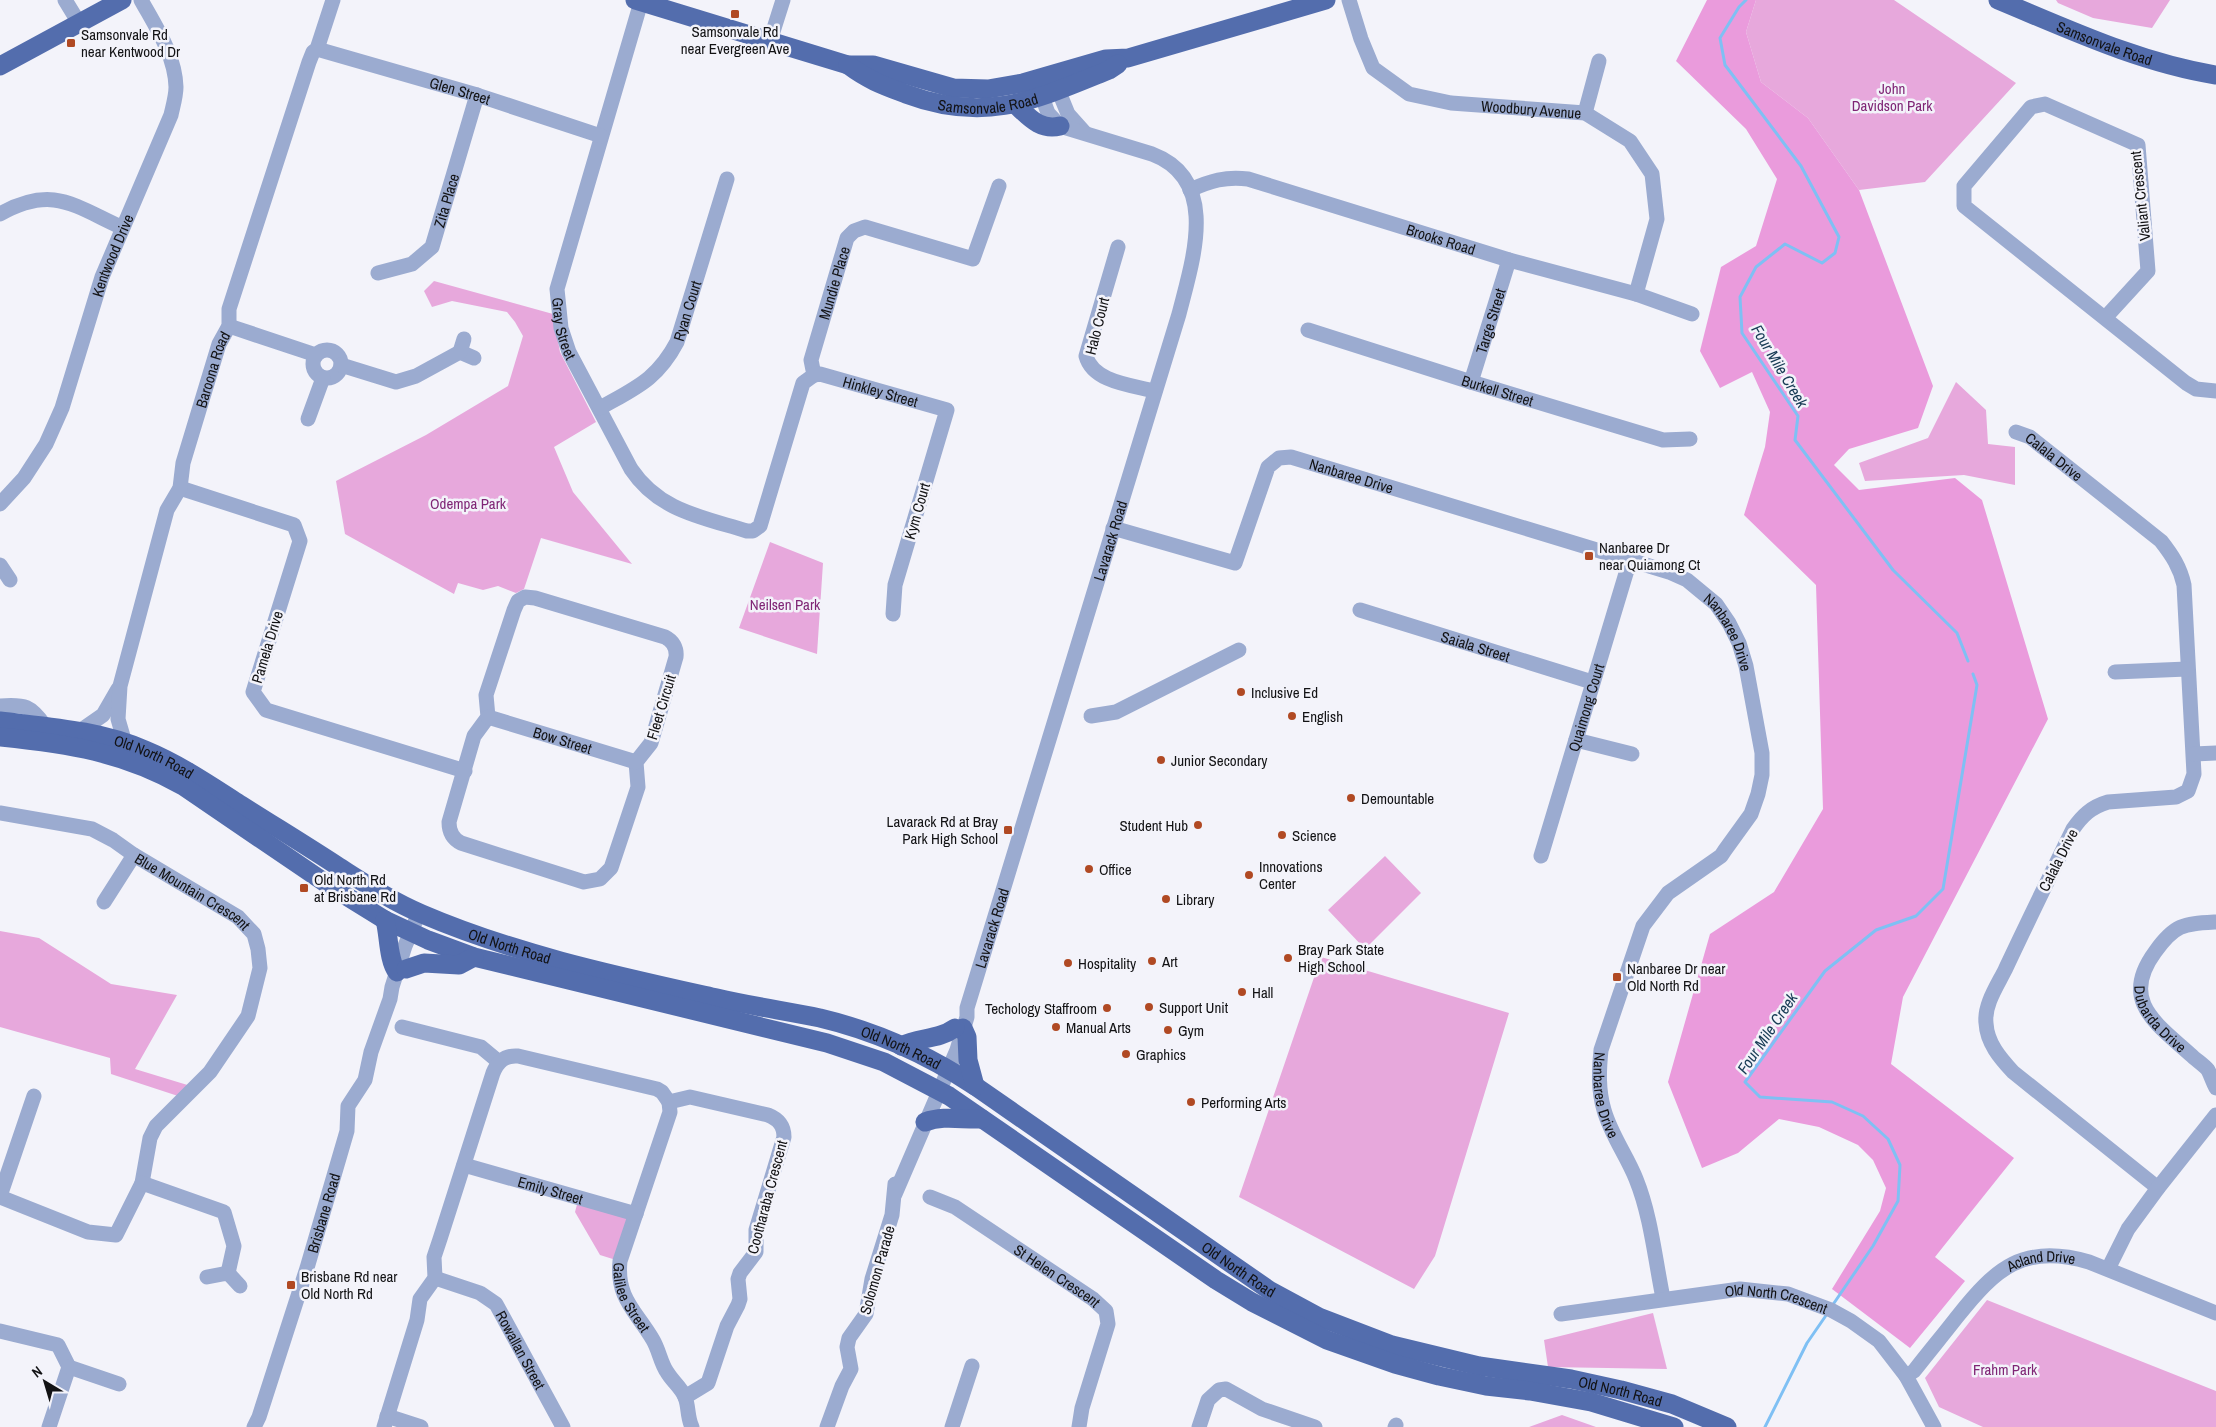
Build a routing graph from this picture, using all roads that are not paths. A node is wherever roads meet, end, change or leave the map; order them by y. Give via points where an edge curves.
1 (65, 0) edge
2 (122, 0) edge
3 (140, 0) edge
4 (332, 0) edge
5 (783, 0) edge
6 (1326, 0) edge
7 (1350, 0) edge
8 (1998, 0) edge
9 (638, 1) edge
10 (79, 23) junction
11 (770, 41) junction
12 (317, 50) junction
13 (1599, 61) dead end
14 (848, 65) junction
15 (0, 66) edge
16 (2216, 75) edge
17 (1047, 85) junction
18 (477, 95) junction
19 (1016, 105) junction
20 (1585, 113) junction
21 (1060, 126) junction
22 (1086, 133) junction
23 (601, 136) junction
24 (727, 178) dead end
25 (998, 186) dead end
26 (1190, 190) junction
27 (0, 214) edge
28 (121, 227) junction
29 (1118, 247) dead end
30 (1509, 260) junction
31 (378, 273) dead end
32 (1636, 294) junction
33 (1692, 314) dead end
34 (2105, 318) junction
35 (229, 326) junction
36 (1308, 330) dead end
37 (466, 350) dead end
38 (316, 356) junction
39 (341, 365) junction
40 (814, 375) junction
41 (323, 378) junction
42 (1471, 382) junction
43 (1154, 391) junction
44 (2216, 391) edge
45 (600, 408) junction
46 (947, 410) joint
47 (308, 419) dead end
48 (2016, 432) dead end
49 (1690, 439) dead end
50 (180, 488) junction
51 (0, 504) edge
52 (1112, 528) junction
53 (1630, 560) junction
54 (0, 565) edge
55 (10, 580) dead end
56 (1360, 610) dead end
57 (893, 614) dead end
58 (1239, 650) dead end
59 (2187, 669) junction
60 (2115, 672) dead end
61 (1592, 682) junction
62 (120, 686) junction
63 (0, 706) edge
64 (1091, 716) dead end
65 (488, 717) junction
66 (0, 721) edge
67 (45, 726) junction
68 (80, 731) junction
69 (0, 737) edge
70 (1576, 740) junction
71 (125, 743) junction
72 (2216, 753) edge
73 (1632, 754) dead end
74 (2194, 754) junction
75 (636, 762) junction
76 (465, 771) junction
77 (0, 814) edge
78 (134, 855) junction
79 (1541, 856) dead end
80 (104, 903) dead end
81 (424, 915) junction
82 (385, 920) junction
83 (2216, 922) edge
84 (415, 934) junction
85 (474, 957) junction
86 (401, 971) junction
87 (402, 1027) dead end
88 (959, 1028) junction
89 (901, 1046) junction
90 (499, 1062) junction
91 (944, 1066) junction
92 (975, 1086) junction
93 (935, 1088) junction
94 (2216, 1088) edge
95 (34, 1096) dead end
96 (669, 1102) junction
97 (2216, 1115) edge
98 (982, 1119) junction
99 (925, 1122) junction
100 (464, 1165) junction
101 (142, 1183) junction
102 (2158, 1188) junction
103 (896, 1194) junction
104 (0, 1196) edge
105 (930, 1197) dead end
106 (636, 1214) junction
107 (2108, 1269) junction
108 (228, 1273) junction
109 (208, 1277) dead end
110 (436, 1278) junction
111 (240, 1286) dead end
112 (1663, 1298) junction
113 (1561, 1314) dead end
114 (2216, 1314) edge
115 (0, 1331) edge
116 (972, 1366) dead end
117 (69, 1367) junction
118 (1906, 1376) junction
119 (119, 1384) dead end
120 (685, 1397) junction
121 (386, 1421) edge
122 (49, 1427) edge
123 (254, 1427) edge
124 (421, 1427) edge
125 (563, 1427) edge
126 (692, 1427) edge
127 (827, 1427) edge
128 (952, 1427) edge
129 (1079, 1427) edge
130 (1200, 1427) edge
131 (1315, 1427) edge
132 (1674, 1427) edge
133 (1727, 1427) edge
134 (1934, 1427) edge

1 - 10 street
2 - 10 main road
3 - 28 street, Kentwood Drive via 173,63 176,89 171,115
4 - 12 street, Baroona Road
5 - 11 street
6 - 17 main road, Samsonvale Road via 1128,58 1106,59
7 - 20 street, Woodbury Avenue via 1373,68 1409,94 1451,104
8 - 16 main road, Samsonvale Road via 2136,55
9 - 11 main road, Samsonvale Road
9 - 23 street, Gray Street
10 - 15 main road
11 - 14 main road, Samsonvale Road
12 - 18 street, Glen Street
12 - 35 street, Baroona Road via 308,62 229,309
13 - 20 street
14 - 17 main road, Samsonvale Road via 873,65 934,84 970,90
14 - 19 main road, Samsonvale Road via 867,79 929,102 974,108
17 - 19 main road, Samsonvale Road
17 - 21 street via 1051,118
17 - 22 street, Lavarack Road
18 - 23 street, Glen Street
18 - 31 street, Zita Place via 432,247 412,264
19 - 21 main road via 1043,126 1050,129
20 - 32 street, Woodbury Avenue via 1630,141 1652,174 1657,218
21 - 22 street, Lavarack Road
22 - 26 street, Lavarack Road via 1162,158 1180,172
23 - 45 street, Gray Street via 557,290 568,352
24 - 45 street, Ryan Court via 676,342 667,361 653,376
25 - 40 street, Mundie Place via 973,259 865,227 847,238 811,360
26 - 30 street, Brooks Road via 1229,177 1248,179
26 - 43 street, Lavarack Road via 1198,224 1196,245 1179,314
27 - 28 street via 30,200 43,198 61,200
28 - 51 street, Kentwood Drive via 102,277 62,408 24,478
29 - 43 street, Halo Court via 1086,356 1088,364 1101,376
30 - 32 street, Brooks Road
30 - 42 street, Targe Street
32 - 33 street, Brooks Road
34 - 34 street, Valiant Crescent via 1964,206 1964,186 2031,107 2045,104 2138,145 2148,271
34 - 44 street, Valiant Crescent via 2196,390
35 - 38 street
35 - 50 street, Baroona Road via 219,344 182,463
36 - 42 street, Burkell Street
37 - 39 street via 416,376 396,382
38 - 39 street via 320,351 332,350 340,357
38 - 41 street via 314,371
39 - 41 street via 334,377
40 - 45 street, Gray Street via 803,384 760,526 753,531 682,511 650,493 631,469
40 - 46 street, Hinkley Street
41 - 47 street
42 - 49 street, Burkell Street via 1664,440
43 - 52 street, Lavarack Road
46 - 57 street, Kym Court via 896,585
48 - 59 street, Calala Drive via 2030,437 2161,541 2172,555 2184,585
50 - 62 street, Baroona Road via 167,510
50 - 76 street, Pamela Drive via 294,525 300,541 253,692 266,710
52 - 53 street, Nanbaree Drive via 1236,563 1268,467 1279,458 1291,457
52 - 88 street, Lavarack Road
53 - 61 street, Quaimong Court
53 - 112 street, Nanbaree Drive via 1687,580 1716,604 1729,623 1746,666 1762,753 1758,794 1740,831 1721,856 1668,893 1643,926 1602,1050 1600,1078 1604,1111 1639,1188
54 - 55 street
56 - 61 street, Saiala Street
58 - 64 street via 1116,712
59 - 60 street
59 - 74 street, Calala Drive
61 - 70 street, Quaimong Court
62 - 68 street, Baroona Road via 103,715
62 - 71 street, Baroona Road via 118,719
63 - 67 street via 32,709
65 - 75 street, Bow Street
65 - 75 street, Fleet Circuit via 486,695 515,606 521,599 535,598 665,637 674,645 676,657 651,743
65 - 76 street via 474,736
66 - 67 main road, Old North Road
67 - 68 main road, Old North Road
68 - 71 main road, Old North Road
69 - 82 main road, Old North Road via 95,750 158,772
70 - 73 street
70 - 79 street, Quaimong Court
71 - 81 main road, Old North Road via 192,774 373,889
72 - 74 street
74 - 102 street, Calala Drive via 2194,774 2188,791 2176,797 2098,805 2080,819 1987,1008 1989,1039 2013,1072
75 - 76 street via 638,787 611,868 600,879 588,882 455,839 449,822
77 - 78 street, Blue Mountain Crescent via 92,829
78 - 80 street
78 - 101 street, Blue Mountain Crescent via 238,917 254,934 260,968 248,1016 236,1037 199,1085 156,1126 150,1138
81 - 84 street, Brisbane Road
81 - 89 main road, Old North Road via 525,950 719,999 822,1019
82 - 84 main road, Old North Road
82 - 86 main road via 391,965
83 - 94 street, Dubarda Drive via 2180,926 2166,935 2150,958 2140,984 2141,1000 2151,1019 2207,1070
84 - 85 main road, Old North Road
84 - 86 street, Brisbane Road
85 - 86 main road via 460,965 424,963
85 - 93 main road, Old North Road via 828,1043 884,1062
86 - 123 street, Brisbane Road via 398,989 390,999 364,1080 348,1106 347,1131 307,1268
87 - 90 street via 481,1047
88 - 89 main road via 933,1038 913,1039
88 - 91 street, Lavarack Road
88 - 92 main road via 967,1037 968,1060
89 - 91 main road, Old North Road
90 - 96 street via 510,1055 518,1056 657,1089
90 - 100 street
91 - 92 main road, Old North Road
91 - 93 street, Lavarack Road
92 - 133 main road, Old North Road via 1269,1290 1319,1317 1392,1345 1479,1366 1571,1379 1621,1390 1672,1404
93 - 98 main road, Old North Road
93 - 99 street, Solomon Parade
93 - 103 street, Solomon Parade via 896,1166
95 - 104 street
96 - 106 street, Galilee Street via 670,1112
96 - 120 street, Cootharaba Crescent via 690,1097 768,1115 780,1123 784,1132 756,1230 756,1252 738,1280 738,1305 727,1326 708,1383
97 - 102 street
98 - 99 main road via 941,1117
98 - 132 main road, Old North Road via 1216,1280 1327,1340 1439,1376 1583,1400
99 - 103 street, Solomon Parade
100 - 106 street, Emily Street
100 - 110 street via 435,1250
101 - 104 street, Blue Mountain Crescent via 116,1235 88,1232
101 - 108 street via 224,1212 234,1246
102 - 107 street via 2128,1229
103 - 127 street, Solomon Parade via 872,1279 866,1314 849,1338 850,1369
105 - 129 street, St Helen Crescent via 955,1207 1106,1310 1108,1324
106 - 120 street, Galilee Street via 620,1261 621,1289 657,1347 665,1371
107 - 114 street, Acland Drive
107 - 118 street, Acland Drive via 2070,1256 2054,1255 2030,1258 2009,1266 1982,1286 1914,1371
108 - 109 street
108 - 111 street
110 - 121 street via 420,1299 417,1320
110 - 125 street, Rowallan Street via 480,1293 496,1304
112 - 113 street, Old North Crescent
112 - 118 street, Old North Crescent via 1740,1289 1772,1291 1810,1301 1851,1321 1879,1341
115 - 117 street via 58,1345
116 - 128 street
117 - 119 street
117 - 122 street
118 - 134 street, Old North Crescent
120 - 126 street, Galilee Street
121 - 124 street
130 - 131 street via 1208,1400 1218,1390 1226,1389 1262,1409

